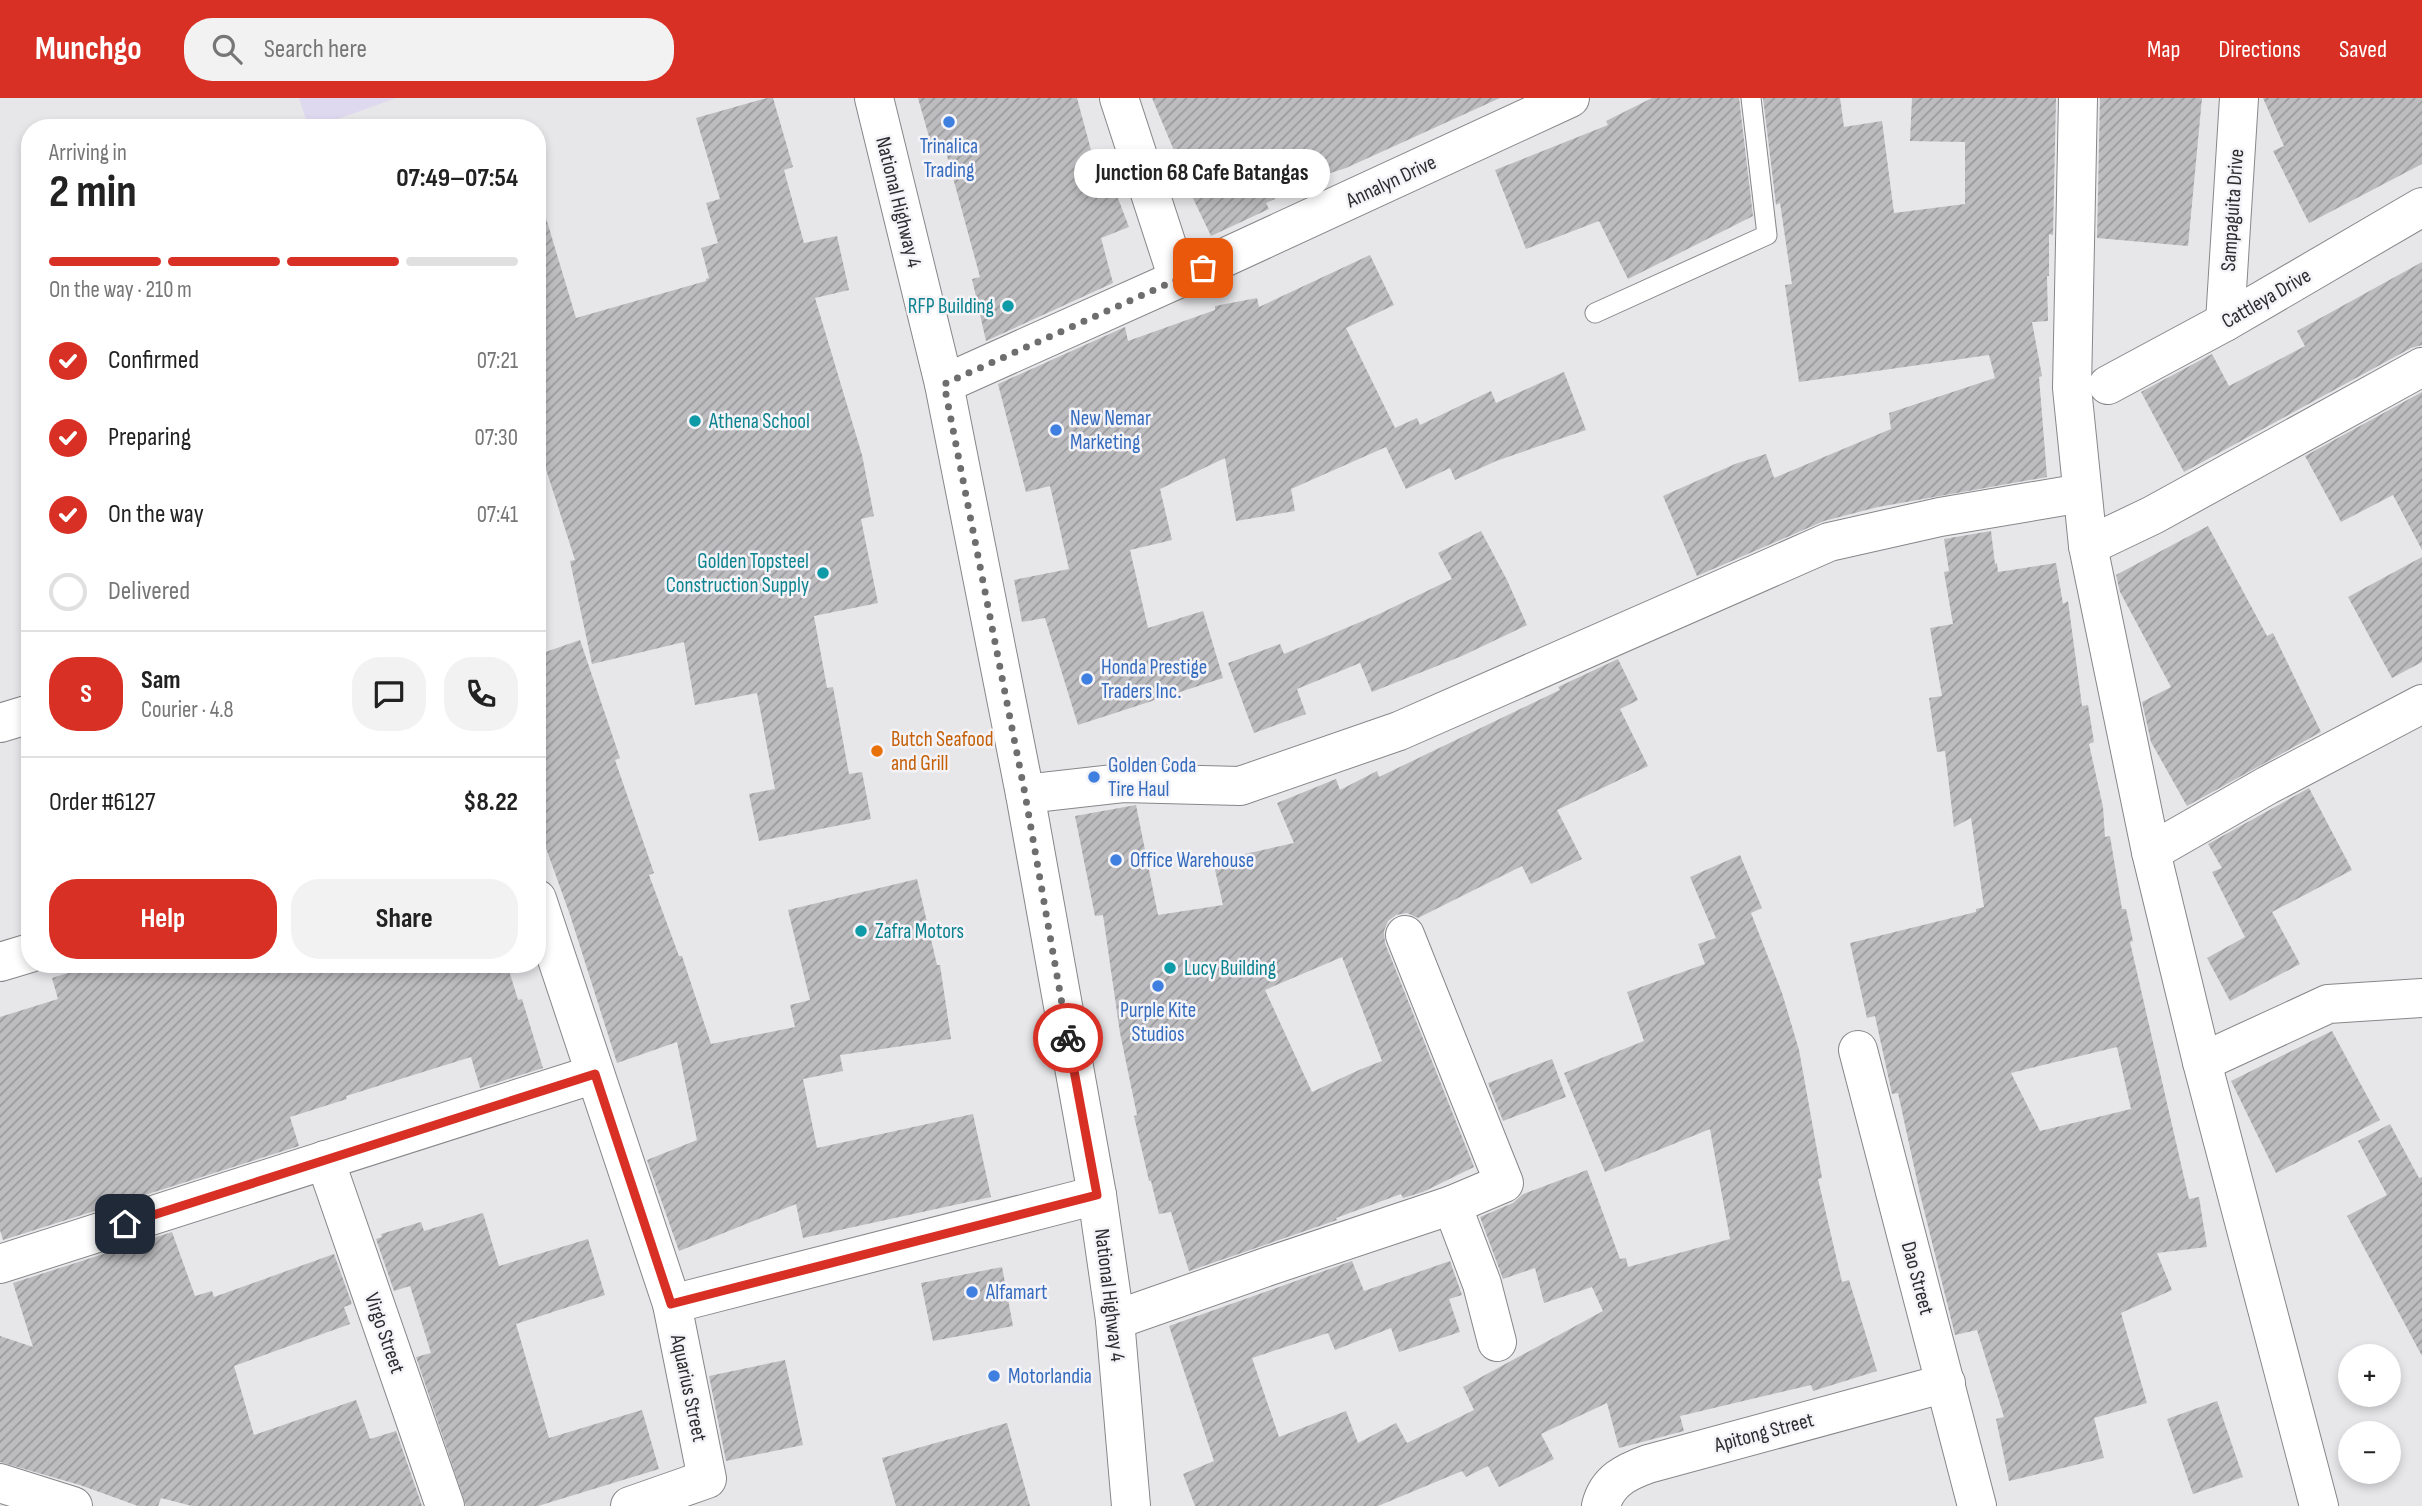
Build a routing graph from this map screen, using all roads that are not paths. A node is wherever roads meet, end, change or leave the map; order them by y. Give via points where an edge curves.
1 (874, 98) edge
2 (1119, 98) edge
3 (1570, 98) edge
4 (1751, 98) edge
5 (2078, 98) edge
6 (2239, 98) edge
7 (2422, 207) edge
8 (1178, 279) junction
9 (1595, 313) dead end
10 (2225, 322) junction
11 (2422, 367) edge
12 (944, 384) junction
13 (2108, 385) dead end
14 (2082, 493) junction
15 (2088, 546) junction
16 (2422, 704) edge
17 (21, 717) edge
18 (0, 723) edge
19 (1025, 794) junction
20 (2151, 852) junction
21 (546, 926) edge
22 (1405, 935) dead end
23 (21, 956) edge
24 (0, 962) edge
25 (2422, 998) edge
26 (1858, 1049) dead end
27 (2202, 1062) junction
28 (595, 1074) junction
29 (325, 1160) junction
30 (1097, 1195) junction
31 (1452, 1205) junction
32 (0, 1264) edge
33 (671, 1304) junction
34 (1115, 1320) junction
35 (1497, 1342) dead end
36 (1946, 1383) junction
37 (0, 1483) edge
38 (73, 1506) edge
39 (445, 1506) edge
40 (631, 1506) edge
41 (1131, 1506) edge
42 (1601, 1506) edge
43 (1977, 1506) edge
44 (2319, 1506) edge

1 - 12 street, National Highway 4
2 - 8 street
3 - 8 street, Annalyn Drive
4 - 9 lane via 1768,235
5 - 14 street via 2072,388
6 - 10 street, Sampaguita Drive
7 - 10 street, Cattleya Drive
8 - 12 street, Annalyn Drive
10 - 13 street, Cattleya Drive
11 - 15 street
12 - 19 street, National Highway 4
14 - 15 street
14 - 19 street via 1829,542 1399,731 1240,786 1123,783
15 - 20 street
16 - 20 street
17 - 18 street
19 - 30 street, National Highway 4
20 - 27 street
21 - 28 street, Aquarius Street
22 - 31 street via 1504,1184
23 - 24 street
25 - 27 street via 2328,1004
26 - 36 street, Dao Street
27 - 44 street
28 - 29 street
28 - 33 street, Aquarius Street
29 - 32 street
29 - 39 street, Virgo Street
30 - 33 street
30 - 34 street, National Highway 4
31 - 34 street
31 - 35 street via 1482,1284
33 - 40 street, Aquarius Street via 708,1479
34 - 41 street, National Highway 4
36 - 42 street, Apitong Street via 1648,1464 1623,1473 1604,1493
36 - 43 street, Dao Street
37 - 38 street

